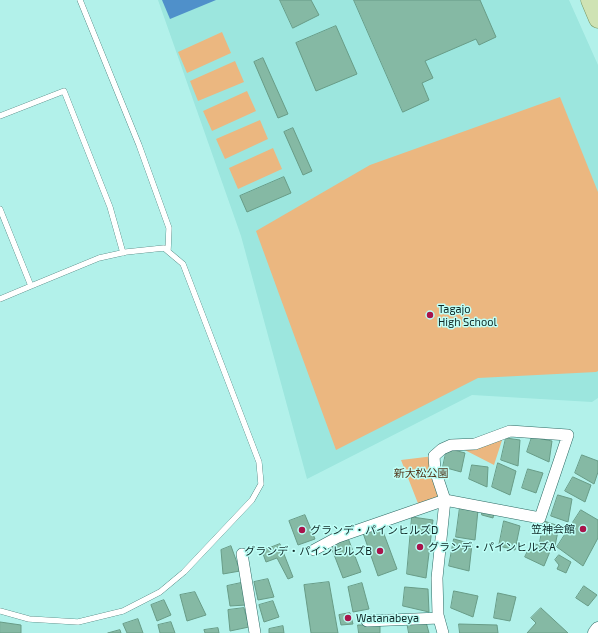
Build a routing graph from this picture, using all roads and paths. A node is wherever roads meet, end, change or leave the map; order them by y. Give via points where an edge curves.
1 (80, 0) edge
2 (590, 0) edge
3 (598, 19) edge
4 (0, 116) edge
5 (0, 209) edge
6 (168, 251) junction
7 (122, 253) junction
8 (31, 286) junction
9 (0, 299) edge
10 (445, 500) junction
11 (314, 550) dead end
12 (242, 554) dead end
13 (0, 611) edge
14 (439, 618) junction
15 (367, 621) dead end
16 (598, 630) edge
17 (255, 633) edge
18 (443, 633) edge
19 (595, 633) edge

1 - 6 lane via 139,145 169,228
2 - 3 main road
4 - 7 lane via 64,91 110,207
5 - 8 lane
6 - 7 lane via 164,248
6 - 13 lane via 183,264 260,462 261,484 252,500 184,572 160,592 122,611 78,622 29,619
7 - 8 lane via 99,258
8 - 9 lane
10 - 10 street via 540,518 568,435 510,431 475,444 452,445 442,449 434,456 435,470
10 - 11 street via 338,537
10 - 14 street via 437,578
12 - 17 street
14 - 15 street
14 - 18 street
16 - 19 street

